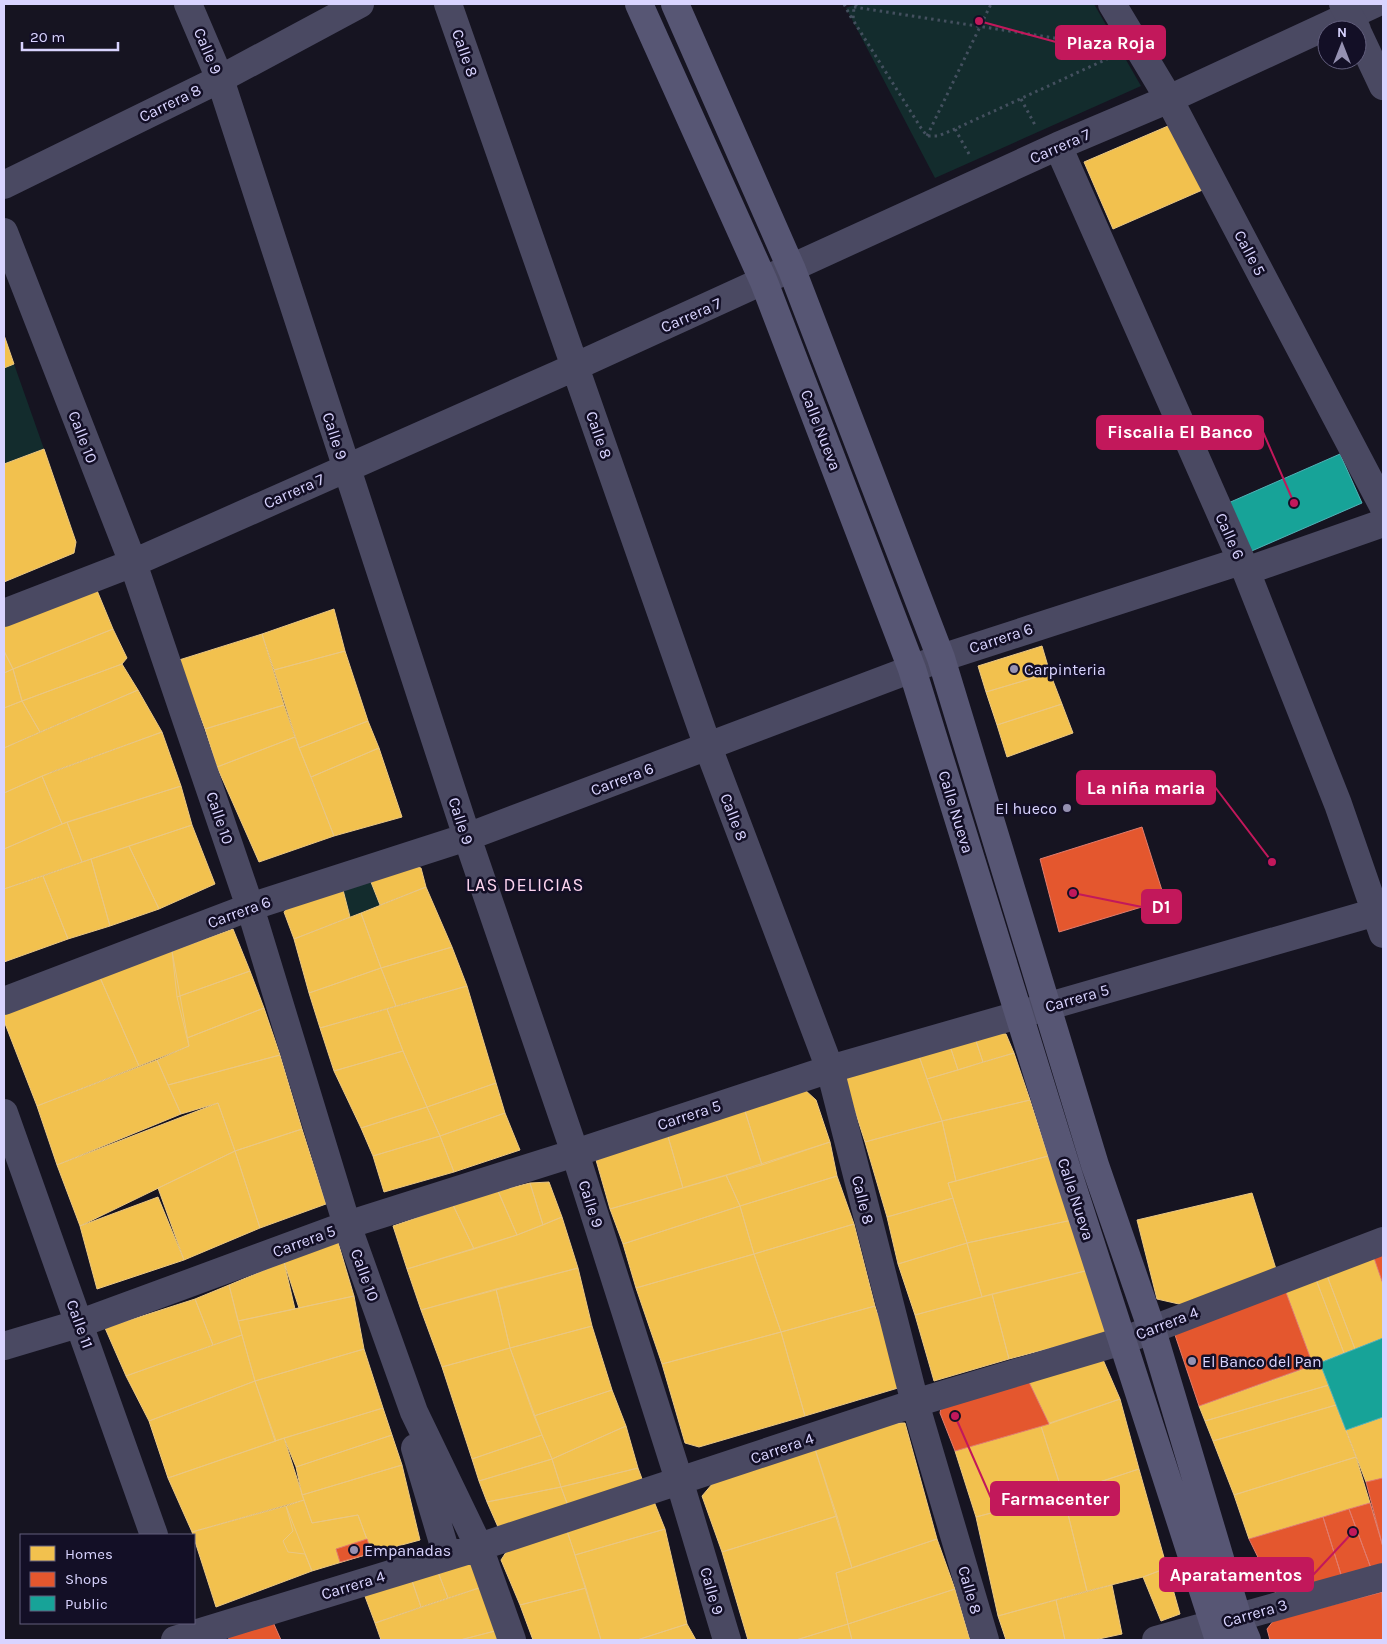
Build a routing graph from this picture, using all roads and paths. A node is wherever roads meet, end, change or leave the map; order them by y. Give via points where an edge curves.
1 (188, 4) edge
2 (360, 4) edge
3 (448, 4) edge
4 (638, 4) edge
5 (676, 4) edge
6 (844, 4) edge
7 (991, 4) edge
8 (1112, 4) edge
9 (855, 5) edge
10 (1356, 16) edge
11 (853, 20) junction
12 (981, 27) junction
13 (1106, 45) dead end
14 (1113, 52) dead end
15 (220, 79) junction
16 (1383, 86) edge
17 (1021, 99) junction
18 (1169, 99) junction
19 (1034, 122) dead end
20 (955, 129) junction
21 (927, 136) junction
22 (1058, 146) junction
23 (967, 151) dead end
24 (4, 185) edge
25 (4, 232) edge
26 (792, 270) junction
27 (764, 282) junction
28 (575, 367) junction
29 (346, 468) junction
30 (1383, 506) edge
31 (1383, 523) edge
32 (133, 563) junction
33 (1243, 566) junction
34 (4, 613) edge
35 (941, 658) junction
36 (912, 669) junction
37 (708, 747) junction
38 (467, 837) junction
39 (250, 906) junction
40 (1381, 919) edge
41 (4, 1001) edge
42 (1047, 1007) junction
43 (1019, 1015) junction
44 (830, 1069) junction
45 (4, 1113) edge
46 (575, 1153) junction
47 (1095, 1165) junction
48 (1068, 1173) junction
49 (347, 1225) junction
50 (1383, 1241) edge
51 (80, 1323) junction
52 (1152, 1330) junction
53 (1122, 1341) junction
54 (4, 1346) edge
55 (915, 1403) junction
56 (414, 1412) junction
57 (680, 1482) junction
58 (154, 1534) edge
59 (480, 1547) junction
60 (447, 1556) junction
61 (1383, 1577) edge
62 (1229, 1631) edge
63 (185, 1635) edge
64 (512, 1640) edge
65 (727, 1640) edge
66 (985, 1640) edge
67 (1156, 1640) edge

1 - 15 street, Calle 9
2 - 15 street, Carrera 8
3 - 28 street, Calle 8
4 - 27 main road, Calle Nueva
5 - 26 main road, Calle Nueva
6 - 11 path
7 - 12 path
8 - 18 street, Calle 5
9 - 11 path
9 - 12 path
10 - 16 street
10 - 18 street, Carrera 7
11 - 21 path
12 - 13 path
12 - 21 path
14 - 17 path via 1110,58
15 - 24 street, Carrera 8
15 - 29 street, Calle 9
17 - 19 path
17 - 20 path
18 - 22 street, Carrera 7
18 - 30 street, Calle 5
20 - 21 path via 938,136
20 - 23 path
22 - 26 street, Carrera 7
22 - 33 street, Calle 6
25 - 32 street, Calle 10
26 - 27 street, Carrera 7
26 - 35 main road, Calle Nueva
27 - 28 street, Carrera 7
27 - 36 main road, Calle Nueva
28 - 29 street, Carrera 7
28 - 37 street, Calle 8
29 - 32 street, Carrera 7
29 - 38 street, Calle 9
31 - 33 street, Carrera 6
32 - 34 street, Carrera 7
32 - 39 street, Calle 10
33 - 35 street, Carrera 6
33 - 40 street, Calle 6
35 - 36 street, Carrera 6
35 - 42 main road, Calle Nueva
36 - 37 street, Carrera 6
36 - 43 main road, Calle Nueva
37 - 38 street, Carrera 6
37 - 44 street, Calle 8
38 - 39 street, Carrera 6
38 - 46 street, Calle 9
39 - 41 street, Carrera 6
39 - 49 street, Calle 10
40 - 42 street, Carrera 5
42 - 43 street, Carrera 5
42 - 47 main road, Calle Nueva
43 - 44 street, Carrera 5
43 - 48 main road, Calle Nueva
44 - 46 street, Carrera 5
44 - 55 street, Calle 8
45 - 51 street, Calle 11
46 - 49 street, Carrera 5
46 - 57 street, Calle 9
47 - 48 main road
47 - 52 main road, Calle Nueva
48 - 53 main road, Calle Nueva
49 - 51 street, Carrera 5
49 - 56 street, Calle 10
50 - 52 street, Carrera 4
51 - 54 street, Carrera 5
51 - 58 street, Calle 11
52 - 53 street, Carrera 4
52 - 62 main road, Calle Nueva
53 - 55 street, Carrera 4
53 - 62 main road, Calle Nueva
55 - 57 street, Carrera 4
55 - 66 street, Calle 8
56 - 59 street, Calle 10
56 - 60 street, Calle 10 via 415,1446
57 - 59 street, Carrera 4
57 - 65 street, Calle 9
59 - 60 street, Carrera 4
59 - 64 street, Calle 10
60 - 63 street, Carrera 4
61 - 62 street, Carrera 3
62 - 67 street, Carrera 3

